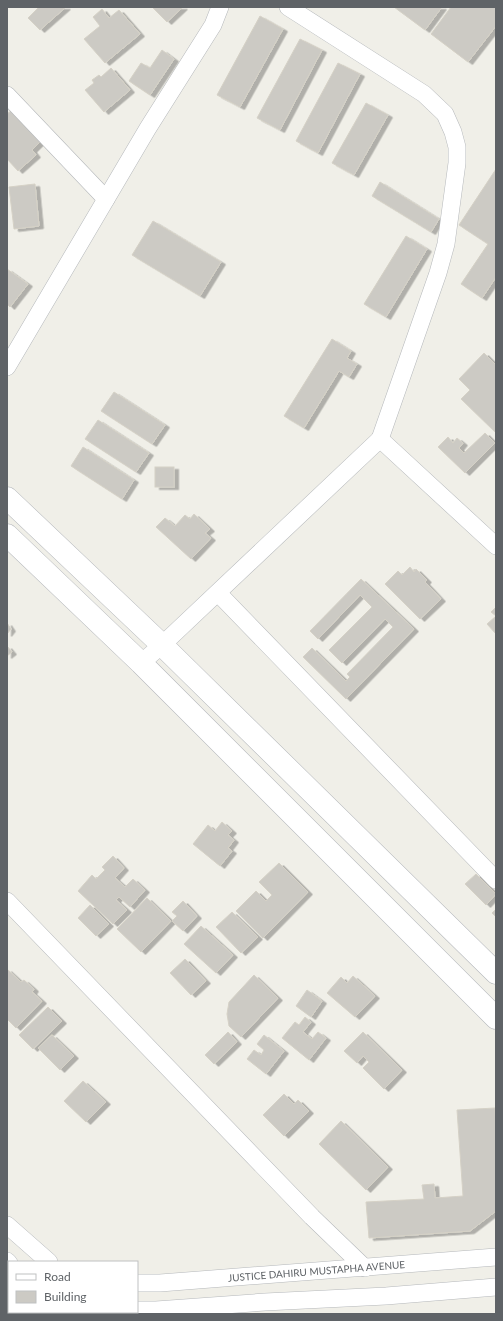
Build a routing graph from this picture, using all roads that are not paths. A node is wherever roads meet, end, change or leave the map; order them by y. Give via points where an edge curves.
1 (220, 7) edge
2 (288, 7) edge
3 (7, 95) edge
4 (106, 199) junction
5 (7, 367) edge
6 (380, 439) junction
7 (7, 498) edge
8 (7, 535) edge
9 (496, 546) edge
10 (218, 593) junction
11 (162, 646) junction
12 (141, 663) junction
13 (496, 880) edge
14 (7, 901) edge
15 (496, 973) edge
16 (495, 1014) edge
17 (7, 1224) edge
18 (496, 1257) edge
19 (48, 1261) edge
20 (365, 1268) junction
21 (138, 1283) edge
22 (496, 1288) edge
23 (138, 1310) edge

1 - 4 street via 214,25
2 - 6 street via 424,94 445,114 457,148 446,244
3 - 4 street
4 - 5 street
6 - 9 street
6 - 10 street
7 - 11 street
8 - 12 street
10 - 11 street
10 - 13 street
11 - 12 street
11 - 15 street
12 - 16 street
14 - 20 street via 312,1218
17 - 19 street
18 - 20 street, JUSTICE DAHIRU MUSTAPHA AVENUE
20 - 21 street, JUSTICE DAHIRU MUSTAPHA AVENUE
22 - 23 street

